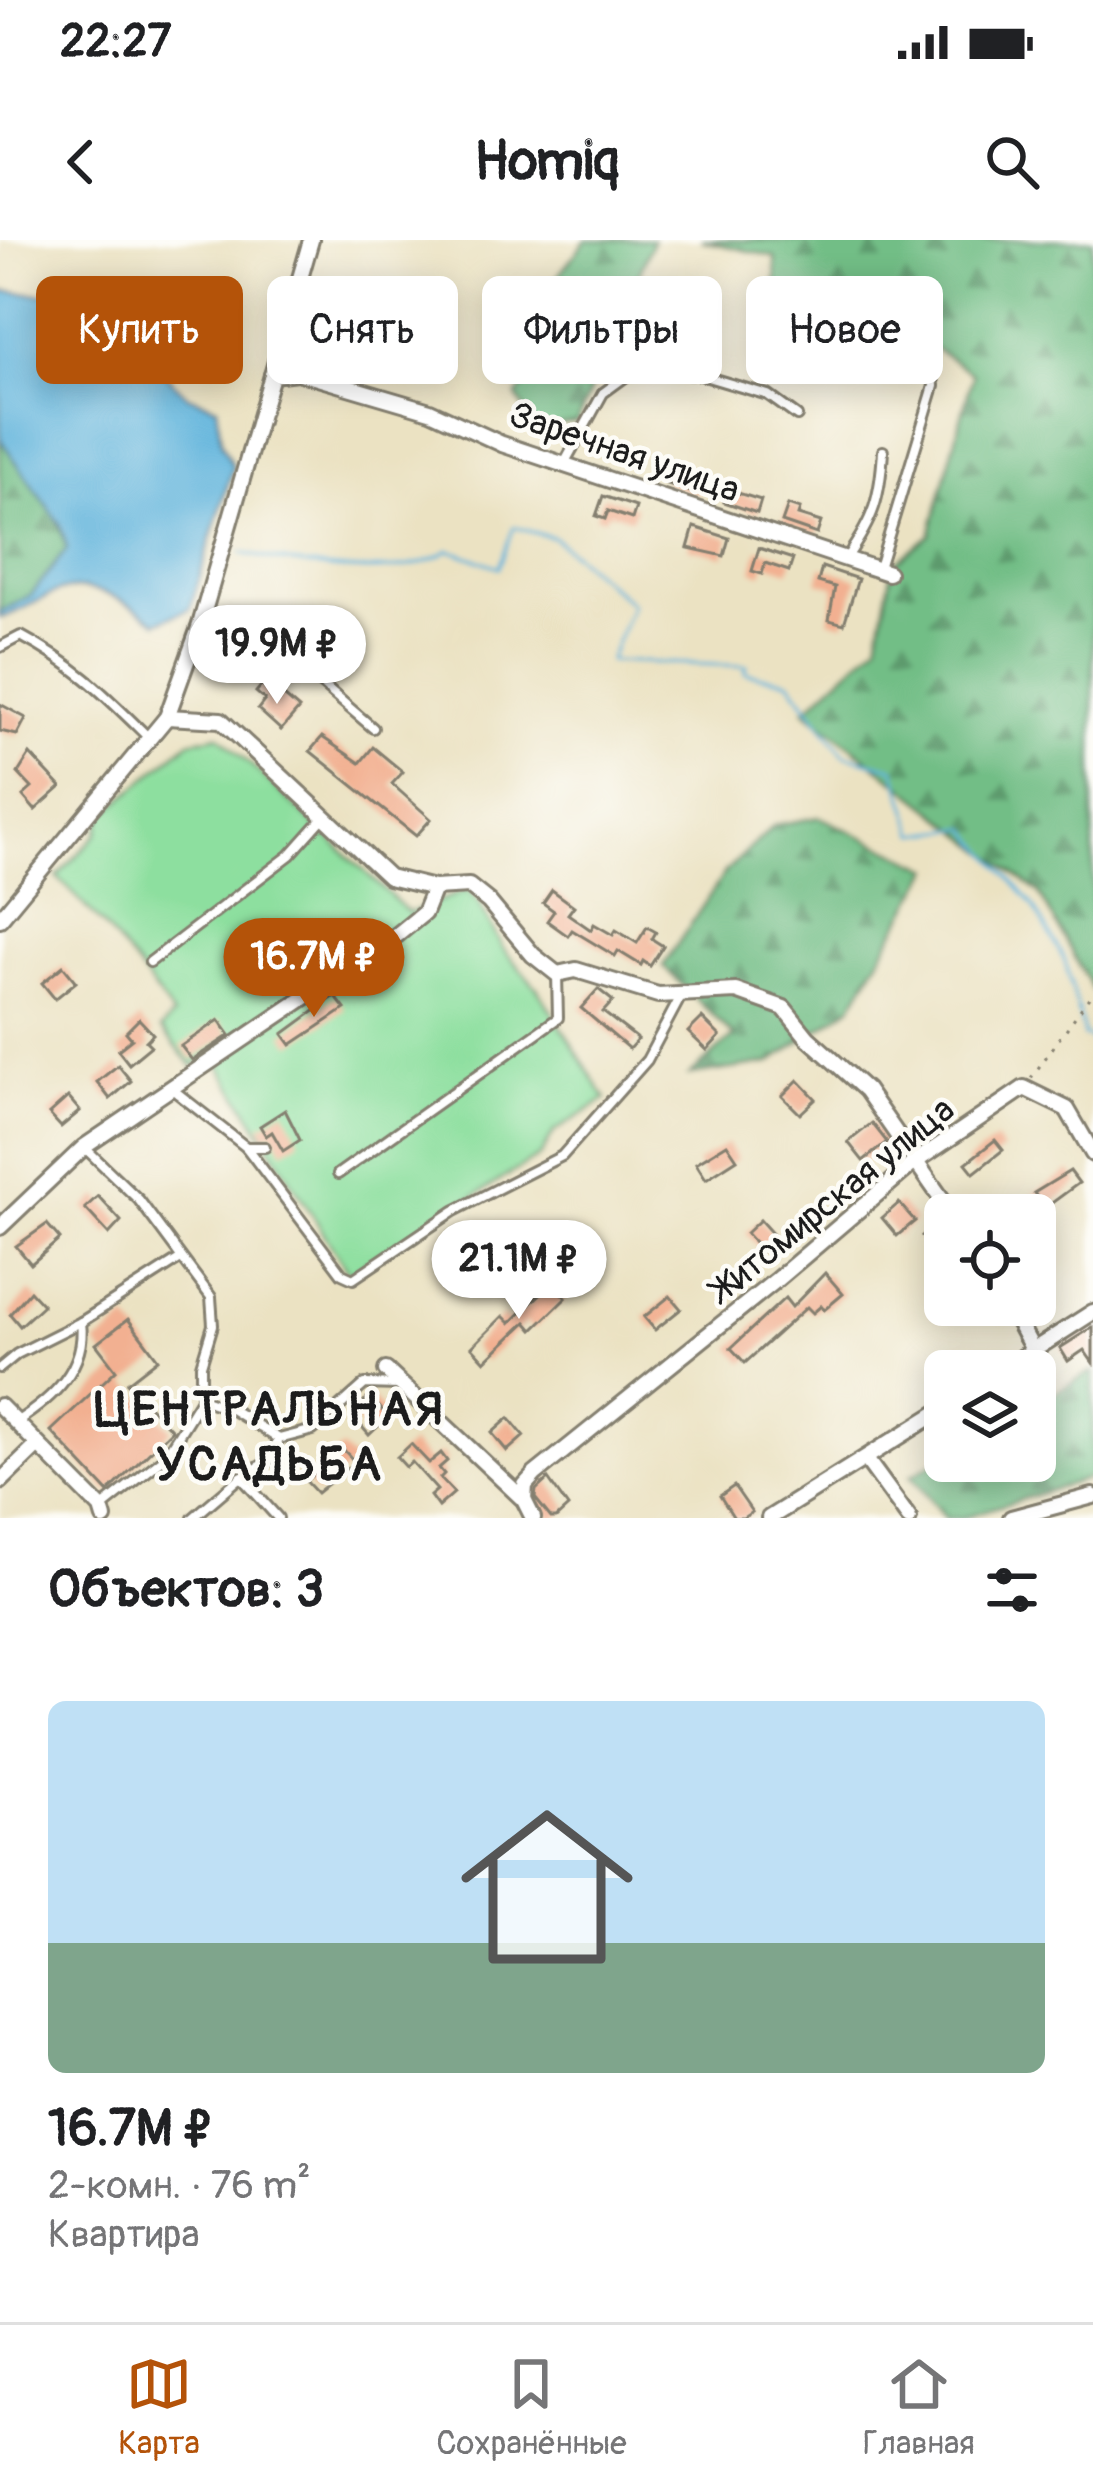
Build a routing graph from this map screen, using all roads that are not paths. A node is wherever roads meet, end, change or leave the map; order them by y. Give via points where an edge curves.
1 (311, 240) edge
2 (301, 276) edge
3 (269, 384) edge
4 (339, 384) edge
5 (934, 384) edge
6 (797, 416) dead end
7 (883, 451) dead end
8 (565, 462) junction
9 (847, 557) junction
10 (883, 571) joint
11 (200, 625) junction
12 (0, 647) edge
13 (167, 717) junction
14 (373, 728) dead end
15 (148, 737) junction
16 (325, 816) junction
17 (434, 888) junction
18 (0, 919) edge
19 (150, 962) dead end
20 (557, 974) junction
21 (681, 994) junction
22 (172, 1089) junction
23 (84, 1147) junction
24 (246, 1147) junction
25 (265, 1147) dead end
26 (1093, 1154) edge
27 (915, 1162) junction
28 (338, 1174) dead end
29 (938, 1194) edge
30 (0, 1227) edge
31 (181, 1258) junction
32 (1093, 1312) edge
33 (81, 1322) junction
34 (1020, 1326) edge
35 (1033, 1350) joint
36 (0, 1368) edge
37 (386, 1370) dead end
38 (400, 1385) junction
39 (201, 1399) junction
40 (0, 1406) edge
41 (16, 1422) junction
42 (924, 1422) edge
43 (279, 1439) junction
44 (38, 1445) junction
45 (866, 1459) junction
46 (241, 1477) junction
47 (0, 1482) edge
48 (1093, 1496) edge
49 (524, 1500) junction
50 (102, 1513) edge
51 (193, 1518) edge
52 (278, 1518) edge
53 (533, 1518) edge
54 (769, 1518) edge
55 (909, 1518) edge
56 (1011, 1518) edge

1 - 2 street
3 - 11 street
4 - 8 street, Заречная улица
5 - 10 lane
6 - 8 lane via 768,394 694,373 629,374 604,393
7 - 9 lane via 879,500
8 - 9 street, Заречная улица
9 - 10 street, Заречная улица
11 - 13 street
11 - 14 lane via 304,668
12 - 15 lane via 21,636 46,649 88,676
13 - 15 street
13 - 16 street via 220,720
15 - 18 street
16 - 17 street via 389,877
16 - 19 lane via 290,855
17 - 20 street via 469,886
17 - 22 street via 424,913 398,935
20 - 21 street via 576,970
20 - 28 lane via 558,1018
21 - 24 lane via 647,1060 562,1156 454,1211 353,1279
21 - 27 street via 736,991 784,1008 866,1090
22 - 23 street
22 - 24 lane
23 - 30 street
23 - 31 lane via 139,1200
24 - 25 lane
26 - 27 street, Житомирская улица via 1067,1109 1024,1088
27 - 29 street
27 - 49 street, Житомирская улица via 535,1474
31 - 33 lane
31 - 39 lane via 211,1297
32 - 35 street
33 - 36 lane
33 - 41 lane via 77,1366
34 - 35 street
37 - 38 street
38 - 43 lane via 365,1384 313,1430
38 - 49 street
39 - 43 lane
39 - 50 lane via 164,1458
40 - 41 street
41 - 44 street
42 - 45 street
43 - 46 lane via 269,1461
44 - 47 street
44 - 50 street
45 - 54 street
45 - 55 street
46 - 51 lane
46 - 52 lane
48 - 56 street
49 - 53 street

